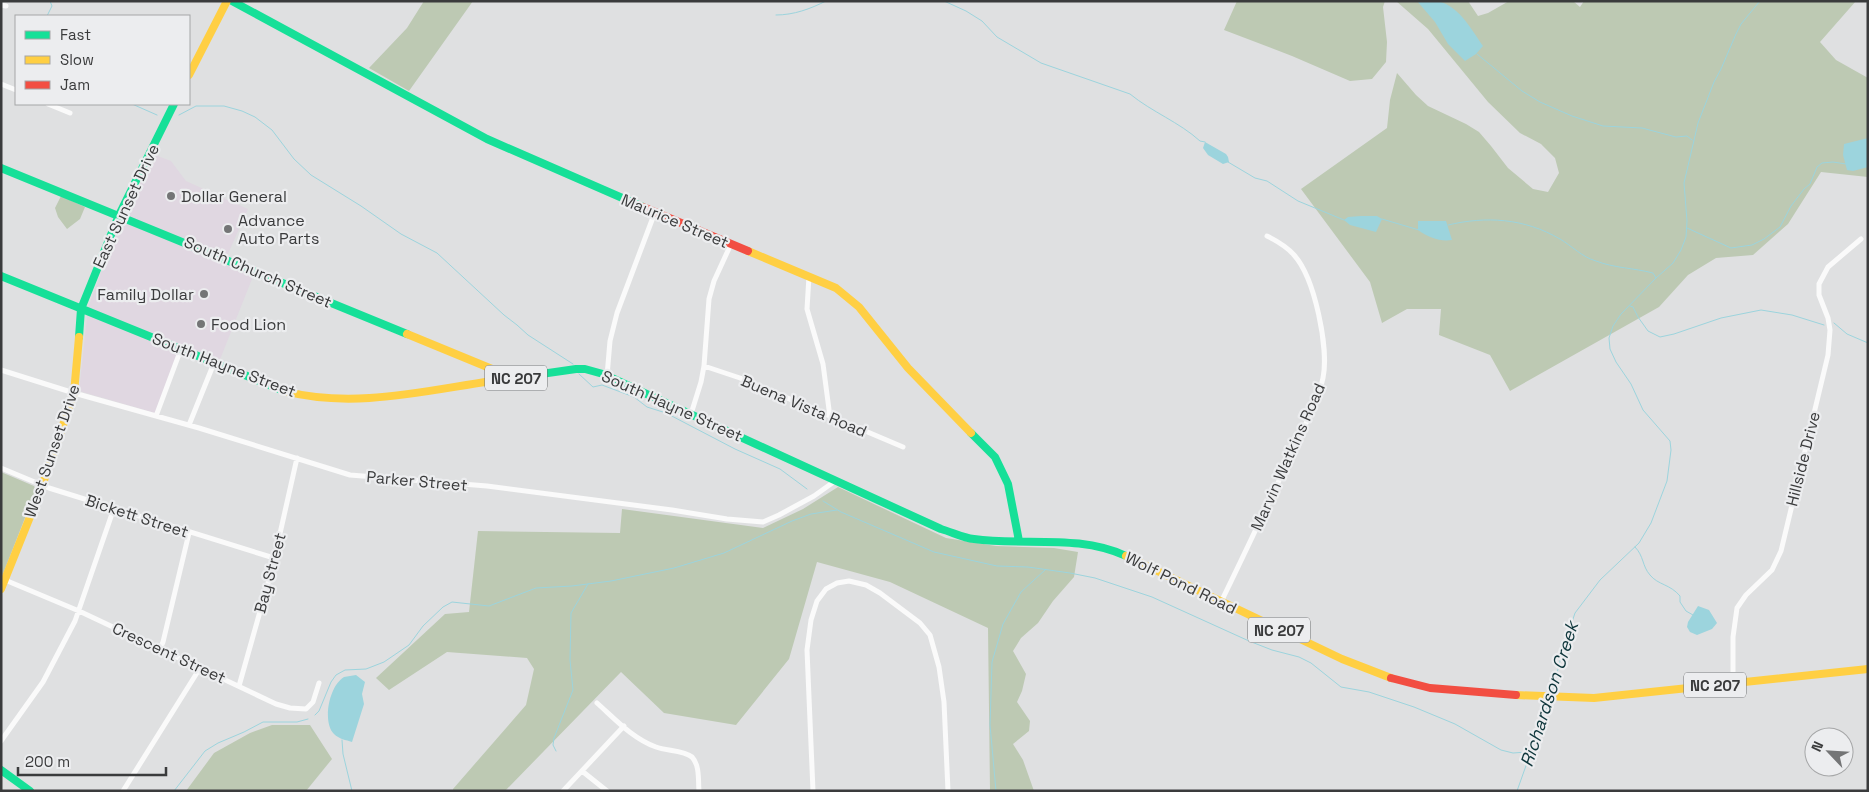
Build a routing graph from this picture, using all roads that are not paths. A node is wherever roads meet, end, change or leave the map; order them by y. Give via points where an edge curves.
1 (226, 1) edge
2 (232, 1) edge
3 (190, 73) edge
4 (1, 84) edge
5 (15, 90) edge
6 (50, 105) edge
7 (174, 105) edge
8 (70, 113) dead end
9 (1, 168) edge
10 (655, 212) junction
11 (119, 215) junction
12 (1267, 236) dead end
13 (1861, 239) dead end
14 (731, 244) junction
15 (1, 276) edge
16 (809, 276) junction
17 (81, 308) junction
18 (181, 350) junction
19 (214, 363) junction
20 (704, 366) junction
21 (1, 370) edge
22 (607, 376) junction
23 (514, 378) junction
24 (74, 394) junction
25 (691, 414) junction
26 (156, 416) junction
27 (830, 417) junction
28 (188, 425) junction
29 (903, 448) dead end
30 (297, 458) junction
31 (1, 468) edge
32 (836, 481) junction
33 (42, 485) junction
34 (114, 508) junction
35 (189, 533) junction
36 (1019, 541) junction
37 (274, 558) junction
38 (5, 580) junction
39 (1, 588) edge
40 (1221, 602) junction
41 (79, 611) junction
42 (160, 649) junction
43 (200, 668) junction
44 (1868, 669) edge
45 (319, 683) dead end
46 (1734, 683) junction
47 (239, 686) junction
48 (597, 703) dead end
49 (624, 726) junction
50 (1, 741) edge
51 (1, 770) edge
52 (582, 771) junction
53 (30, 791) edge
54 (123, 791) edge
55 (564, 791) edge
56 (607, 791) edge
57 (699, 791) edge
58 (813, 791) edge
59 (948, 791) edge

1 - 3 street
2 - 10 street, Maurice Street via 487,140
4 - 5 street
6 - 8 street
7 - 11 street, East Sunset Drive
9 - 11 street, South Church Street
10 - 14 street, Maurice Street
10 - 22 street via 617,313 610,340
11 - 17 street, East Sunset Drive
11 - 23 street, South Church Street
12 - 40 street, Marvin Watkins Road via 1295,256 1315,296 1324,351 1323,377 1307,420
13 - 46 street, Hillside Drive via 1828,267 1819,284 1819,295 1830,330 1825,373 1781,551 1772,570 1740,601 1735,614
14 - 16 street, Maurice Street
14 - 20 street via 709,299
15 - 17 street, South Hayne Street / NC 207
16 - 27 street via 806,309 824,364
16 - 36 street, Maurice Street via 836,288 859,307 903,363 995,458 1008,484
17 - 18 street, South Hayne Street / NC 207
17 - 24 street, West Sunset Drive
18 - 19 street, South Hayne Street / NC 207
18 - 26 street
19 - 23 street, South Hayne Street / NC 207 via 278,389 316,399 336,400 368,399
19 - 28 street
20 - 25 street
20 - 27 street, Buena Vista Road
21 - 24 street, Parker Street
22 - 23 street, South Hayne Street / NC 207 via 576,369
22 - 25 street, South Hayne Street / NC 207
24 - 26 street, Parker Street
24 - 33 street, West Sunset Drive
25 - 32 street, South Hayne Street / NC 207
26 - 28 street, Parker Street
27 - 29 street, Buena Vista Road
28 - 30 street, Parker Street
30 - 32 street, Parker Street via 350,475 487,486 763,522 808,500
30 - 37 street, Bay Street
31 - 33 street, Bickett Street
32 - 36 street, South Hayne Street / NC 207 via 958,535 973,539
33 - 34 street, Bickett Street
33 - 38 street, West Sunset Drive
34 - 35 street, Bickett Street
34 - 41 street
35 - 37 street, Bickett Street
35 - 42 street
36 - 40 street, Wolf Pond Road / NC 207 via 1075,543 1113,550
37 - 47 street, Bay Street
38 - 39 street, West Sunset Drive
38 - 41 street, Crescent Street
40 - 46 street, Wolf Pond Road / NC 207 via 1342,659 1430,688 1606,697
41 - 42 street, Crescent Street
41 - 50 street via 53,665
42 - 43 street, Crescent Street
43 - 47 street, Crescent Street
43 - 54 street
44 - 46 street, Wolf Pond Road / NC 207
45 - 47 street, Crescent Street via 313,702 306,709 276,704
48 - 49 street
49 - 52 street
49 - 57 street via 647,744 691,756 697,766
51 - 53 street
52 - 55 street
52 - 56 street
58 - 59 street via 807,650 811,620 826,589 849,581 880,593 920,623 930,635 944,702

